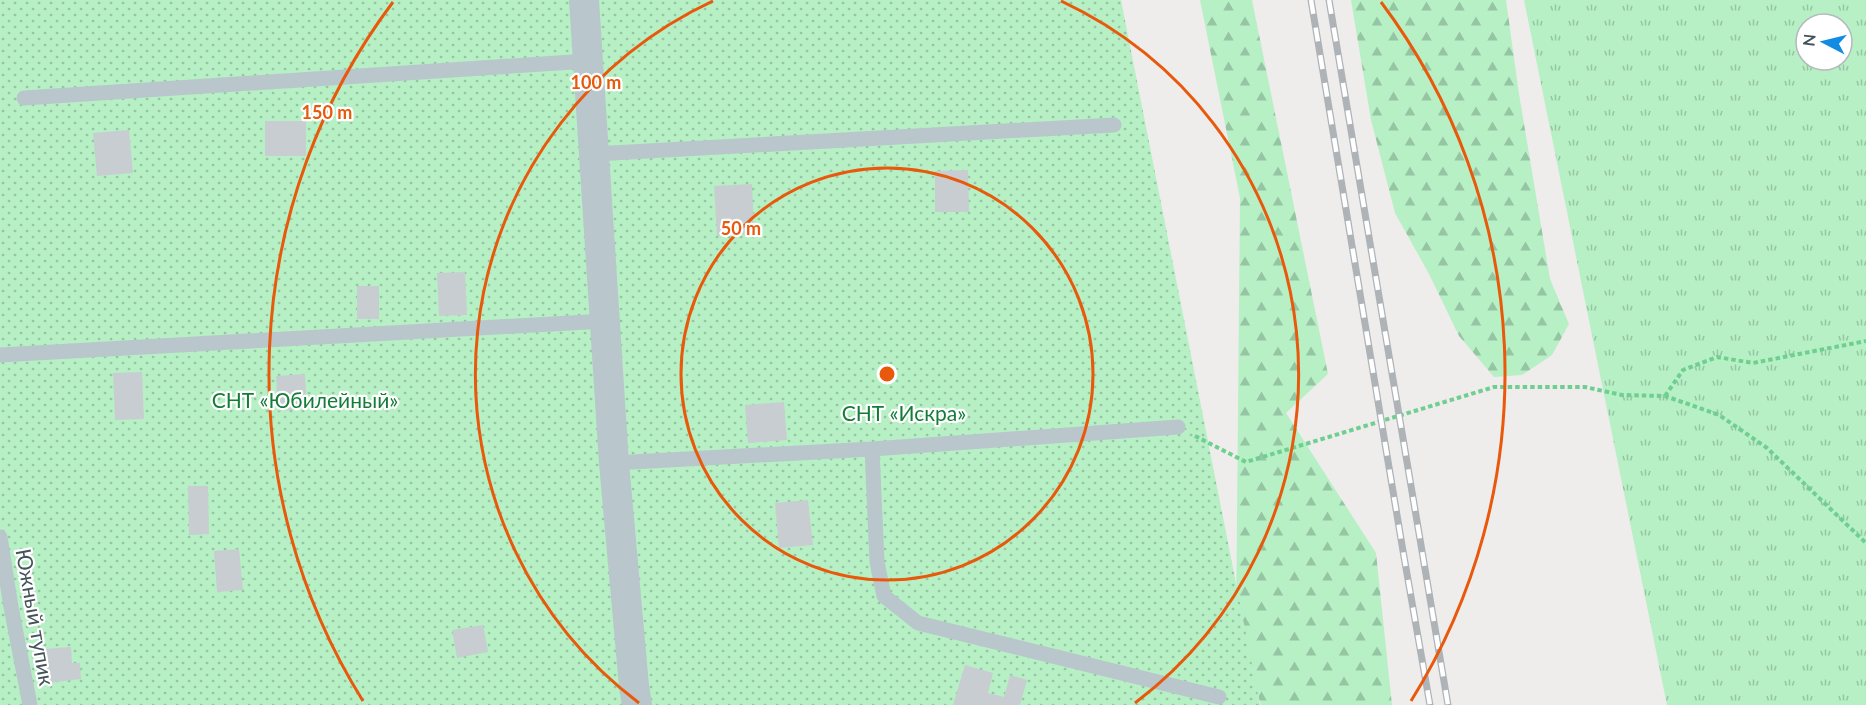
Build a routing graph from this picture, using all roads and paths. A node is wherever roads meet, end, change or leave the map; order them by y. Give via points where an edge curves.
1 (584, 0) edge
2 (588, 61) junction
3 (24, 98) dead end
4 (1114, 125) dead end
5 (594, 154) junction
6 (605, 321) junction
7 (1866, 341) edge
8 (0, 355) edge
9 (1665, 396) junction
10 (1178, 428) joint
11 (872, 449) junction
12 (614, 463) junction
13 (0, 537) edge
14 (1866, 543) edge
15 (1219, 697) dead end
16 (30, 705) edge
17 (637, 705) edge

1 - 2 street
2 - 3 lane
2 - 5 street
4 - 5 lane
5 - 6 street
6 - 8 lane
6 - 12 street
7 - 9 path via 1753,363 1717,357 1683,370
9 - 10 path via 1622,396 1585,387 1494,387 1246,462
9 - 14 path via 1719,415 1767,448
10 - 11 lane
11 - 12 lane
11 - 15 lane via 877,562 884,596 918,623
12 - 17 street
13 - 16 lane, Южный тупик

